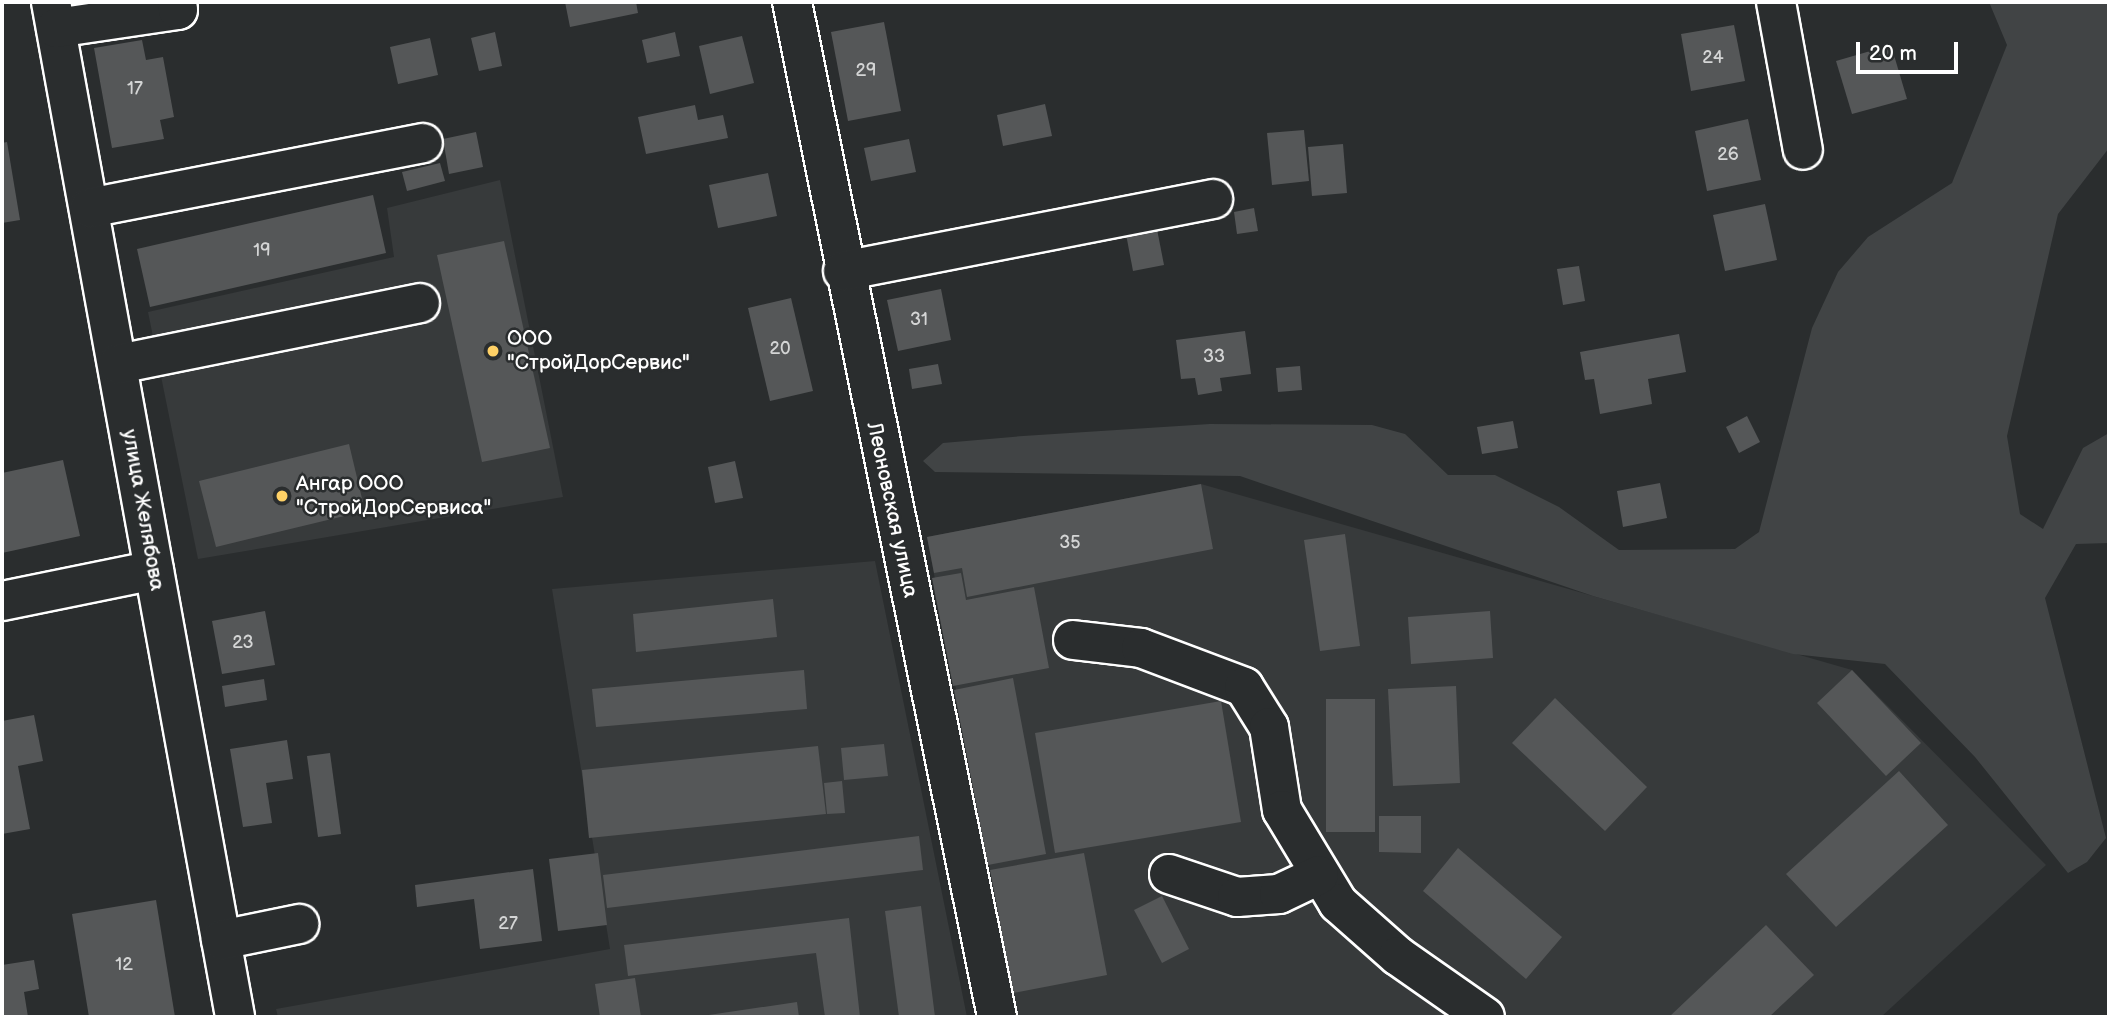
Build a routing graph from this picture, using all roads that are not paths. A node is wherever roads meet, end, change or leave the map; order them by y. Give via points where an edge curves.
1 (177, 2) edge
2 (792, 2) edge
3 (1776, 2) edge
4 (54, 15) edge
5 (423, 143) dead end
6 (1802, 150) dead end
7 (1213, 199) dead end
8 (89, 208) junction
9 (843, 271) junction
10 (420, 303) dead end
11 (118, 364) junction
12 (154, 570) junction
13 (2, 601) edge
14 (1073, 640) dead end
15 (1169, 874) dead end
16 (1319, 875) junction
17 (299, 924) dead end
18 (220, 940) junction
19 (235, 1017) edge
20 (997, 1017) edge
21 (1485, 1017) edge

1 - 4 street via 178,10
2 - 9 street, Леоновская улица
3 - 6 street
4 - 8 street, улица Желябова
5 - 8 street
7 - 9 street
8 - 11 street, улица Желябова
9 - 20 street, Леоновская улица
10 - 11 street
11 - 12 street, улица Желябова
12 - 13 street
12 - 18 street, улица Желябова
14 - 16 street via 1141,648 1244,687 1269,727 1282,810
15 - 16 street via 1237,897 1279,894
16 - 21 street via 1338,903 1398,956
17 - 18 street
18 - 19 street, улица Желябова

